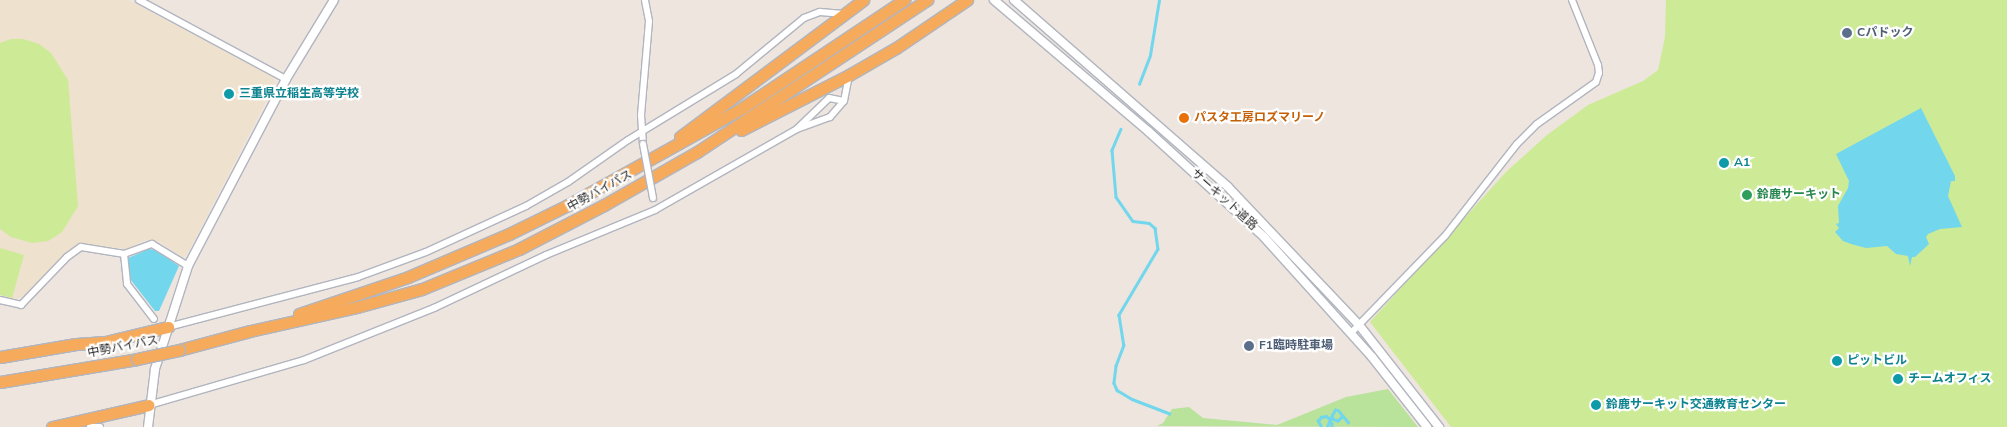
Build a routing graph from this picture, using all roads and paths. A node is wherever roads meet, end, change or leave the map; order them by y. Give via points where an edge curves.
1 (139, 0) edge
2 (334, 0) edge
3 (645, 0) edge
4 (863, 0) edge
5 (904, 0) edge
6 (927, 0) edge
7 (967, 0) edge
8 (994, 0) edge
9 (1014, 0) edge
10 (1572, 0) edge
11 (841, 14) junction
12 (849, 75) junction
13 (286, 79) junction
14 (844, 101) junction
15 (797, 129) junction
16 (641, 131) junction
17 (697, 152) junction
18 (653, 158) junction
19 (653, 198) dead end
20 (124, 254) junction
21 (188, 266) junction
22 (0, 300) edge
23 (154, 319) dead end
24 (1359, 325) junction
25 (168, 327) junction
26 (250, 331) junction
27 (1351, 333) junction
28 (0, 358) edge
29 (0, 382) edge
30 (149, 405) junction
31 (52, 427) edge
32 (90, 427) edge
33 (100, 427) edge
34 (148, 427) edge
35 (1427, 427) edge
36 (1439, 427) edge

1 - 13 street
2 - 13 street
3 - 16 street via 649,20
4 - 11 highway
5 - 18 highway, 中勢バイパス via 742,108
6 - 17 highway, 中勢バイパス
7 - 12 highway
8 - 27 street, サーキット道路 via 1233,206
9 - 24 street, サーキット道路 via 1228,187
10 - 24 street via 1598,65 1600,74 1596,82 1537,124 1517,144 1445,236
11 - 16 street via 820,12 804,18 736,74
11 - 18 highway
12 - 14 street
12 - 17 highway
13 - 21 street
14 - 15 street via 830,117
14 - 15 street via 829,98
15 - 30 street via 655,210 546,255 434,308 304,360
16 - 19 street, bridge
16 - 25 street via 568,182 526,206 426,252 358,277
17 - 26 highway, 中勢バイパス via 558,230 478,267 422,289 366,305
18 - 26 highway, 中勢バイパス via 526,225 416,274
20 - 21 street via 152,244
20 - 22 street via 81,247 67,257 21,306
20 - 23 street via 127,284
21 - 25 street
24 - 27 street
24 - 36 street, サーキット道路
25 - 28 highway via 105,342
25 - 30 street via 155,369
26 - 29 highway, 中勢バイパス, bridge via 137,359
27 - 35 street, サーキット道路
30 - 31 highway
30 - 34 street
32 - 33 street

